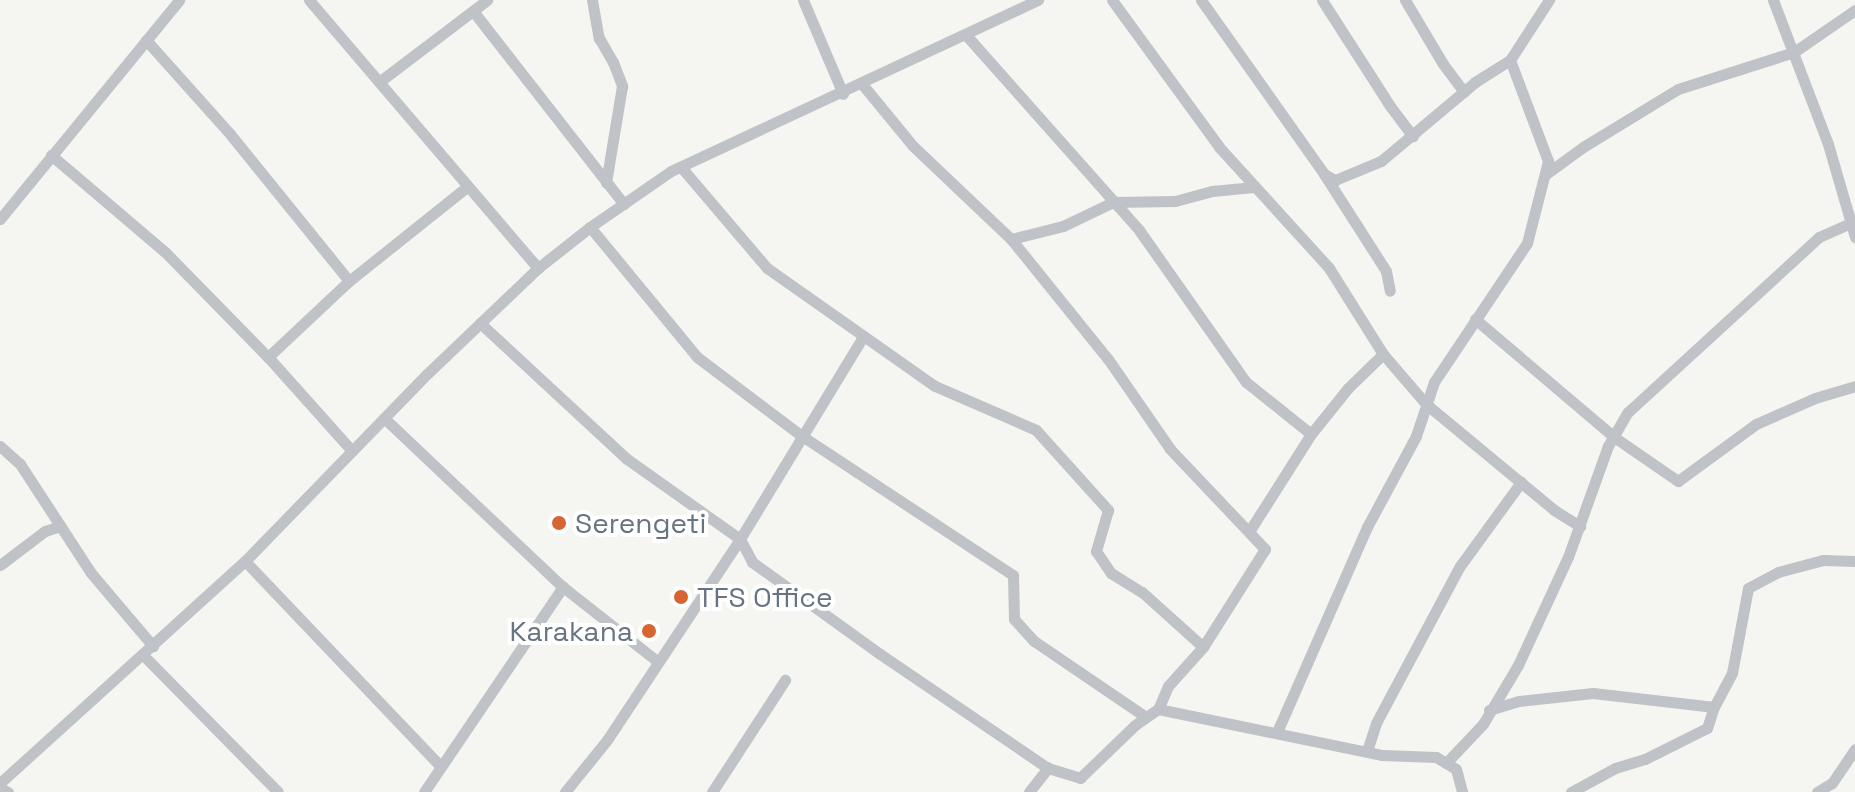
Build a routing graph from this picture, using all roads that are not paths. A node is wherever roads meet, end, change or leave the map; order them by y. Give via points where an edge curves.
1 (179, 0) edge
2 (309, 0) edge
3 (487, 0) edge
4 (592, 0) edge
5 (803, 0) edge
6 (1038, 0) edge
7 (1112, 0) edge
8 (1201, 0) edge
9 (1322, 0) edge
10 (1405, 0) edge
11 (1549, 0) edge
12 (1773, 0) edge
13 (1855, 10) edge
14 (473, 11) junction
15 (966, 35) junction
16 (146, 40) junction
17 (1794, 52) junction
18 (1510, 60) junction
19 (379, 82) junction
20 (862, 84) junction
21 (1464, 92) junction
22 (843, 94) junction
23 (1413, 136) junction
24 (51, 155) junction
25 (681, 167) junction
26 (1324, 174) junction
27 (1546, 174) junction
28 (606, 183) junction
29 (468, 186) junction
30 (1254, 187) junction
31 (1113, 202) junction
32 (624, 204) junction
33 (0, 219) edge
34 (1850, 223) junction
35 (590, 227) junction
36 (1855, 237) edge
37 (1011, 239) junction
38 (538, 268) junction
39 (349, 281) junction
40 (1390, 291) dead end
41 (1475, 319) junction
42 (480, 323) junction
43 (863, 337) junction
44 (1383, 354) junction
45 (268, 357) junction
46 (1855, 386) edge
47 (1426, 404) junction
48 (384, 418) junction
49 (1311, 434) junction
50 (802, 436) junction
51 (1614, 437) junction
52 (0, 446) edge
53 (352, 451) junction
54 (1521, 482) junction
55 (60, 526) junction
56 (1580, 526) junction
57 (1250, 530) junction
58 (740, 539) junction
59 (245, 561) junction
60 (1855, 561) edge
61 (0, 565) edge
62 (563, 587) junction
63 (153, 646) junction
64 (1203, 647) junction
65 (143, 655) junction
66 (657, 661) junction
67 (785, 680) dead end
68 (1714, 707) junction
69 (1158, 709) junction
70 (1489, 710) junction
71 (1146, 717) junction
72 (1277, 732) junction
73 (1855, 749) edge
74 (1367, 751) junction
75 (1446, 763) junction
76 (441, 767) junction
77 (1048, 768) junction
78 (268, 782) junction
79 (0, 786) edge
80 (8, 792) edge
81 (259, 792) edge
82 (278, 792) edge
83 (424, 792) edge
84 (565, 792) edge
85 (712, 792) edge
86 (1029, 792) edge
87 (1462, 792) edge
88 (1571, 792) edge
89 (1817, 792) edge

1 - 16 street
2 - 19 street
3 - 14 street
4 - 28 street via 599,38 622,86
5 - 22 street
6 - 15 street
7 - 30 street
8 - 26 street
9 - 23 street
10 - 21 street
11 - 18 street
12 - 17 street
13 - 17 street
14 - 19 street
14 - 28 street
15 - 20 street
15 - 31 street
16 - 24 street
16 - 39 street
17 - 27 street via 1686,85
17 - 34 street
18 - 21 street
18 - 27 street via 1543,140
19 - 29 street
20 - 22 street
20 - 37 street via 913,146
21 - 23 street
22 - 25 street
23 - 26 street via 1357,174 1335,180
24 - 33 street
24 - 45 street via 165,252
25 - 32 street
25 - 43 street via 767,268
26 - 40 street via 1386,271
27 - 41 street via 1527,243
28 - 32 street
29 - 38 street
29 - 39 street
30 - 31 street via 1175,201
30 - 44 street via 1329,268
31 - 37 street via 1063,226
31 - 49 street via 1200,313 1246,382
32 - 35 street
34 - 36 street
34 - 51 street via 1819,237 1659,381 1628,412
35 - 38 street
35 - 50 street via 697,357
37 - 57 street via 1108,359 1170,449
38 - 42 street
39 - 45 street
41 - 47 street via 1434,382
41 - 51 street
42 - 48 street
42 - 58 street via 627,459
43 - 50 street
43 - 64 street via 935,386 1036,430 1108,510 1096,551 1111,573 1142,592
44 - 47 street
44 - 49 street
45 - 53 street
46 - 51 street via 1756,424 1678,481
47 - 54 street
47 - 72 street via 1416,436 1367,527
48 - 53 street
48 - 62 street
49 - 57 street
50 - 58 street
50 - 71 street via 1013,575 1014,619 1034,641
51 - 56 street
52 - 55 street via 20,464
53 - 59 street
54 - 56 street
54 - 74 street via 1460,566 1376,723
55 - 61 street
55 - 63 street via 91,573
56 - 70 street via 1545,612
57 - 64 street via 1265,549
58 - 66 street
58 - 77 street via 752,562
59 - 63 street
59 - 76 street
60 - 68 street via 1823,560 1778,572 1748,588 1732,673
62 - 66 street
62 - 76 street
63 - 65 street
64 - 69 street via 1168,686
65 - 78 street
65 - 79 street
66 - 84 street via 607,740
67 - 85 street
68 - 70 street via 1593,693 1519,701
68 - 88 street via 1707,728
69 - 71 street
69 - 72 street
70 - 75 street via 1483,724
71 - 77 street via 1080,778
72 - 74 street
73 - 89 street via 1832,783
74 - 75 street via 1436,757
75 - 87 street via 1456,769
76 - 83 street
77 - 86 street
78 - 81 street
78 - 82 street
79 - 80 street

